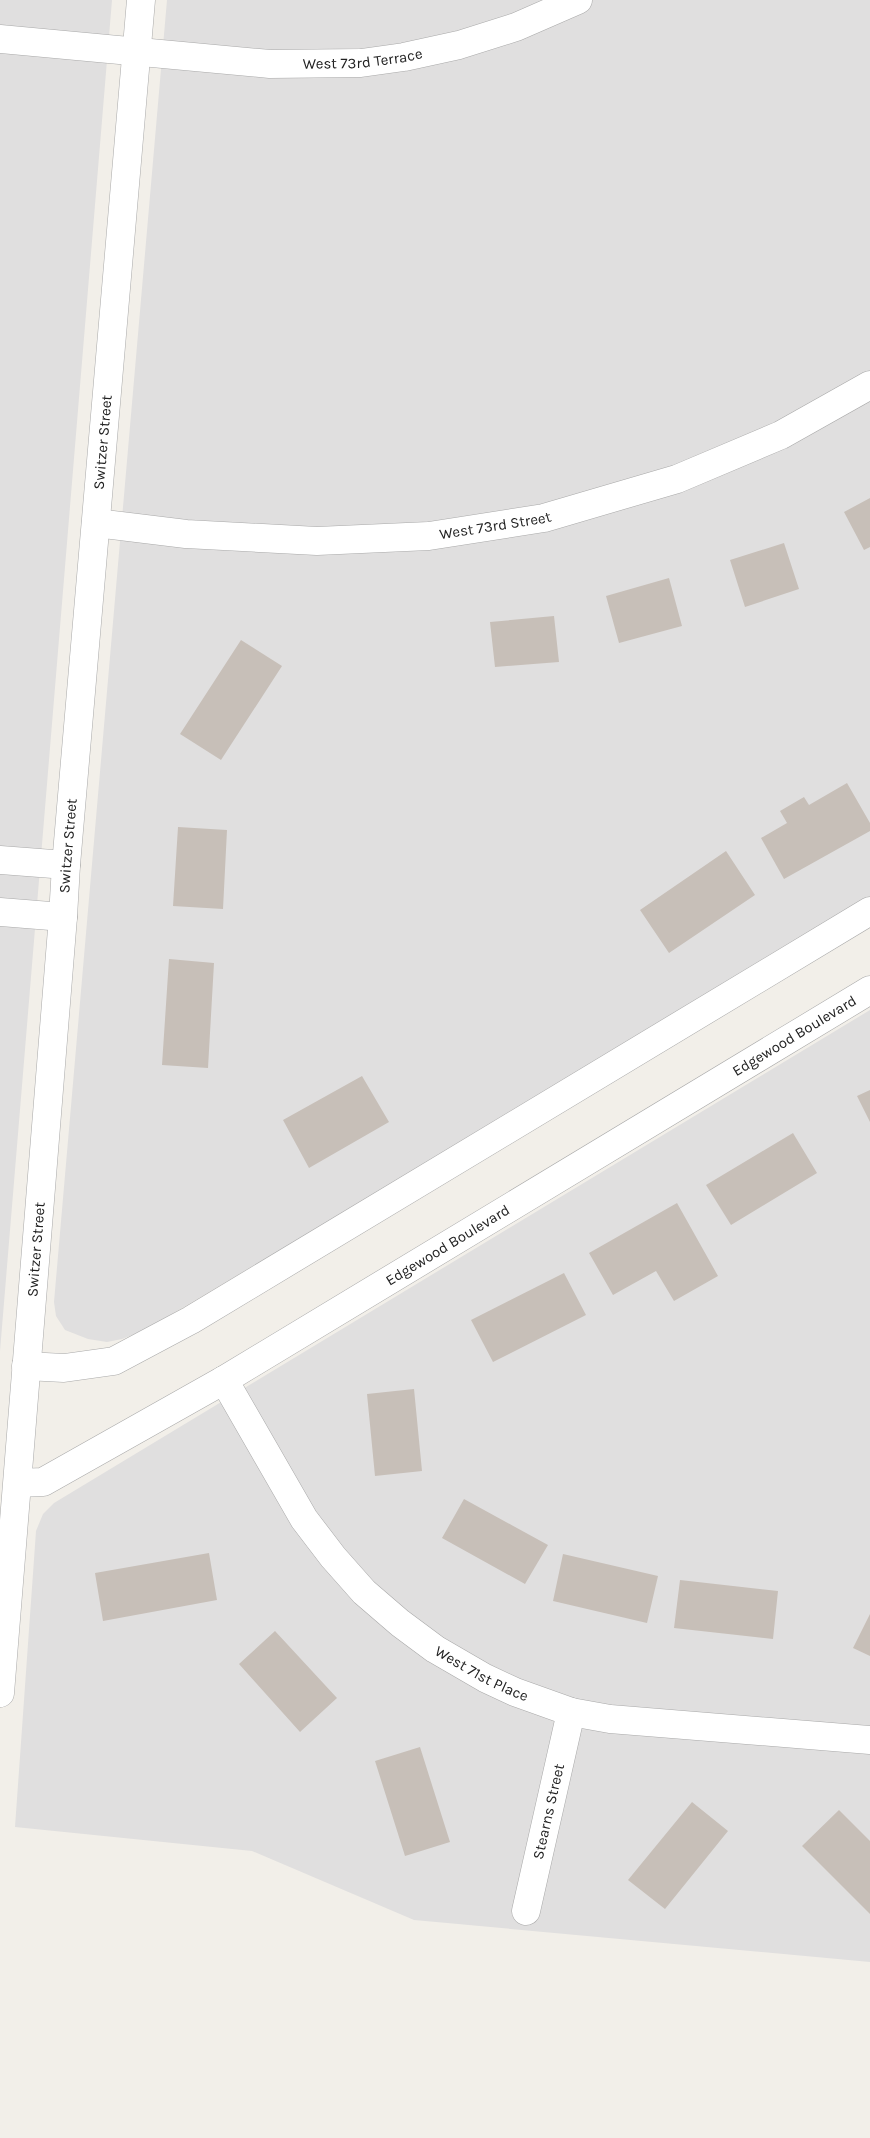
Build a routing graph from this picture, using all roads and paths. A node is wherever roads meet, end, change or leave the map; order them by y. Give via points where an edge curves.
1 (141, 0) edge
2 (578, 0) edge
3 (0, 39) edge
4 (137, 51) junction
5 (870, 384) edge
6 (96, 523) junction
7 (0, 860) edge
8 (66, 865) junction
9 (870, 911) edge
10 (0, 912) edge
11 (63, 917) junction
12 (870, 990) edge
13 (26, 1366) junction
14 (224, 1380) junction
15 (18, 1483) junction
16 (0, 1693) edge
17 (571, 1712) junction
18 (870, 1740) edge
19 (526, 1911) dead end

1 - 4 street, Switzer Street
2 - 4 street, West 73rd Terrace via 516,27 459,45 361,63 270,64
3 - 4 street, West 73rd Terrace
4 - 6 street, Switzer Street
5 - 6 street, West 73rd Street via 781,435 677,479 544,518 428,536 316,541 186,534
6 - 8 street, Switzer Street
7 - 8 street
8 - 11 street, Switzer Street
9 - 13 street via 191,1320 114,1361 64,1368
10 - 11 street
11 - 13 street, Switzer Street
12 - 14 street, Edgewood Boulevard
13 - 15 street, Switzer Street
14 - 15 street, Edgewood Boulevard via 43,1482
14 - 17 street, West 71st Place via 304,1519 364,1592 443,1654 515,1692
15 - 16 street, Switzer Street
17 - 18 street, West 71st Place via 610,1719
17 - 19 street, Stearns Street

